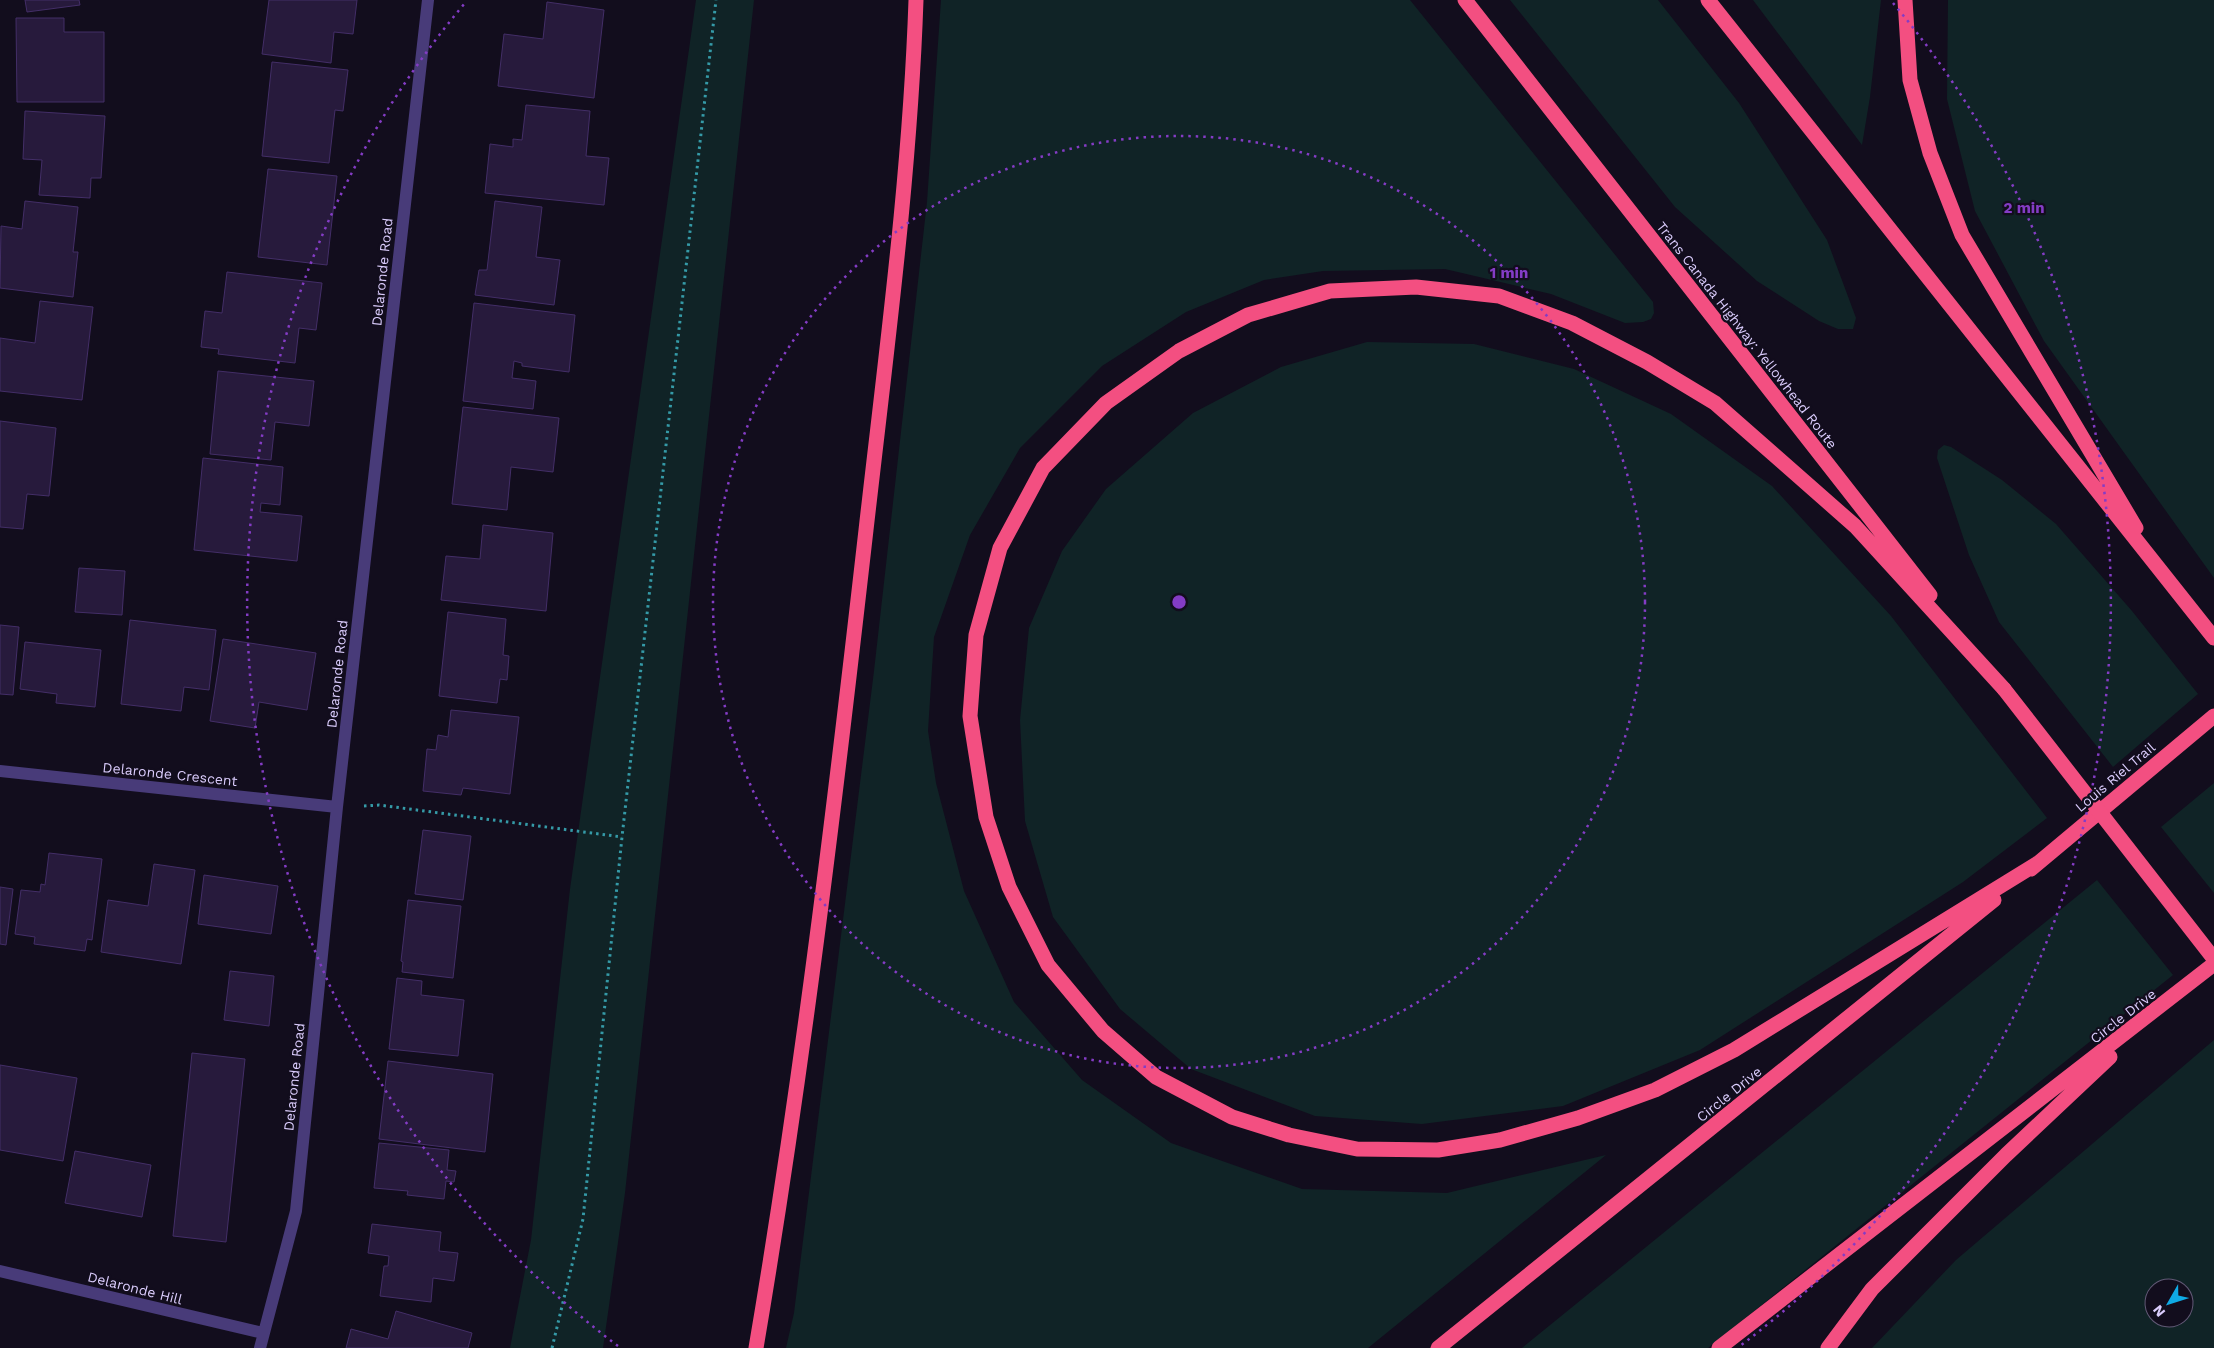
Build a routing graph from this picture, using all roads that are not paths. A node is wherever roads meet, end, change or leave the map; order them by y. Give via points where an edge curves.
1 (428, 0) edge
2 (916, 0) edge
3 (1465, 0) edge
4 (1708, 0) edge
5 (1905, 0) edge
6 (2168, 581) junction
7 (2214, 638) edge
8 (2004, 689) junction
9 (2214, 712) edge
10 (2214, 716) edge
11 (2182, 742) junction
12 (0, 771) edge
13 (337, 807) junction
14 (2038, 863) junction
15 (2214, 959) edge
16 (2214, 964) edge
17 (2175, 996) junction
18 (0, 1271) edge
19 (263, 1333) junction
20 (260, 1348) edge
21 (756, 1348) edge
22 (1438, 1348) edge
23 (1719, 1348) edge
24 (1828, 1348) edge

1 - 13 street, Delaronde Road
2 - 21 highway via 913,93 857,612 807,1020
3 - 8 highway, Trans Canada Highway: Yellowhead Route
4 - 6 highway
5 - 6 highway via 1910,80 1930,153 1962,234
6 - 7 highway
8 - 14 highway via 1855,526 1715,403 1647,362 1572,323 1499,296 1416,287 1330,291 1248,315 1179,351 1106,403 1043,468 1000,548 976,635 970,716 986,817 1009,887 1048,965 1103,1031 1156,1077 1232,1117 1356,1149 1438,1150 1500,1140 1578,1118 1655,1090 1734,1050
8 - 15 highway, bridge
9 - 11 highway
10 - 11 highway, Louis Riel Trail
11 - 14 highway, Louis Riel Trail
12 - 13 street, Delaronde Crescent
13 - 19 street, Delaronde Road via 296,1211
14 - 22 highway, Circle Drive
16 - 17 highway, Circle Drive
17 - 23 highway, Circle Drive
17 - 24 highway via 2006,1155 1872,1289
18 - 19 street, Delaronde Hill
19 - 20 street, Delaronde Road

